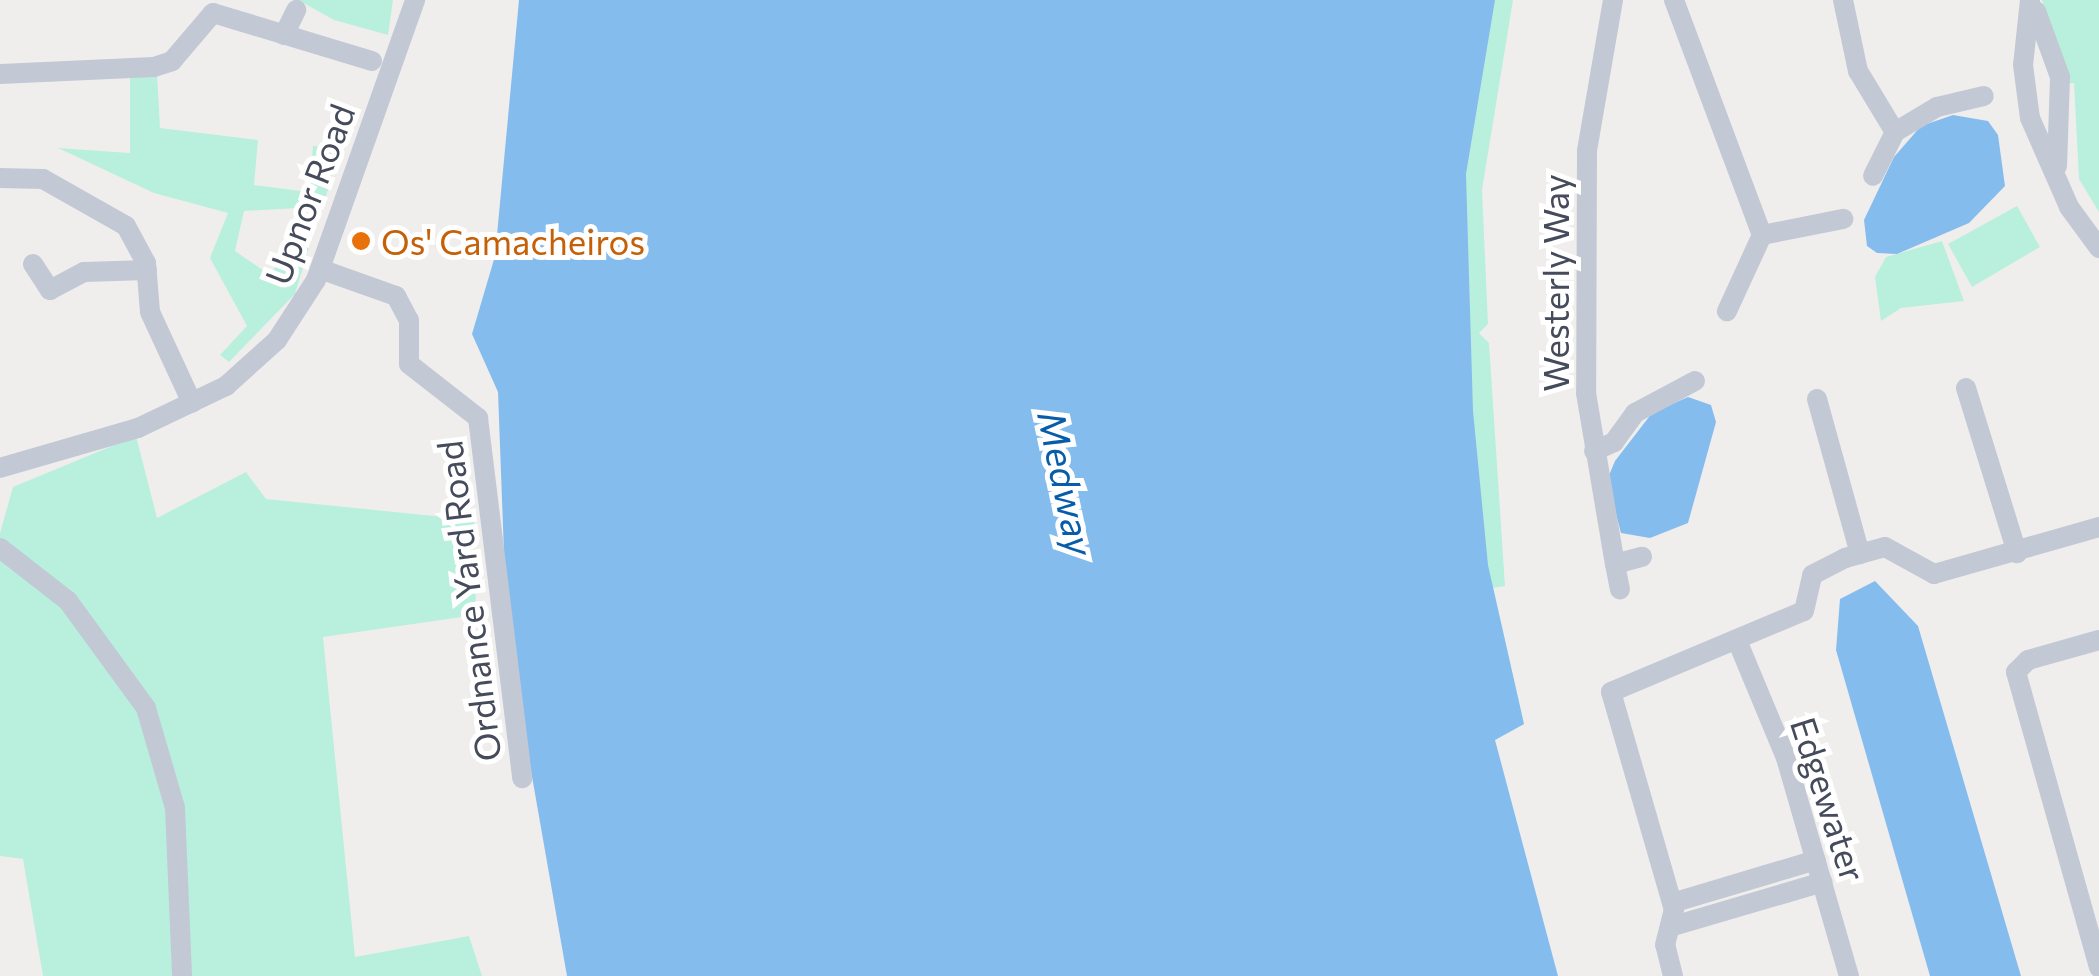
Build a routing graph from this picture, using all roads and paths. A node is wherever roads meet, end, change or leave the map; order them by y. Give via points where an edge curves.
1 (415, 0) edge
2 (1613, 0) edge
3 (1674, 0) edge
4 (1842, 0) edge
5 (2031, 0) edge
6 (296, 10) dead end
7 (284, 35) junction
8 (372, 62) dead end
9 (0, 74) edge
10 (1984, 96) dead end
11 (1894, 132) junction
12 (1873, 176) dead end
13 (0, 178) edge
14 (2058, 178) junction
15 (1844, 219) dead end
16 (1762, 235) junction
17 (2099, 248) edge
18 (32, 264) dead end
19 (320, 269) junction
20 (147, 270) junction
21 (1727, 311) dead end
22 (1695, 381) dead end
23 (1966, 388) dead end
24 (1818, 399) dead end
25 (192, 403) junction
26 (1594, 451) junction
27 (0, 468) edge
28 (2099, 527) edge
29 (0, 548) edge
30 (1860, 554) junction
31 (2009, 554) junction
32 (1642, 557) dead end
33 (1616, 564) junction
34 (1620, 590) dead end
35 (2099, 640) edge
36 (1739, 645) junction
37 (522, 778) dead end
38 (1816, 860) junction
39 (1823, 882) junction
40 (1672, 903) junction
41 (1670, 927) junction
42 (2099, 968) edge
43 (182, 976) edge
44 (1673, 976) edge
45 (1849, 976) edge

1 - 19 street, Upnor Road
2 - 26 street, Westerly Way via 1582,241
3 - 16 street
4 - 11 street via 1858,71
5 - 14 street via 2058,69
5 - 14 street via 2028,106
6 - 7 street
7 - 8 street
7 - 9 street via 213,13 172,60 154,67
10 - 11 street via 1937,106
11 - 12 street
13 - 20 street via 43,179 110,213 134,234
14 - 17 street
15 - 16 street
16 - 21 street
18 - 20 street via 50,290 84,272
19 - 25 street, Upnor Road via 262,357
19 - 37 street, Ordnance Yard Road via 398,298 409,364 478,418
20 - 25 street via 150,312
22 - 26 street via 1635,413 1614,442
23 - 31 street
24 - 30 street
25 - 27 street, Upnor Road
26 - 33 street, Westerly Way
28 - 31 street
29 - 43 street via 68,601 146,708 176,808
30 - 31 street via 1892,548 1934,574
30 - 36 street via 1812,576 1804,611
32 - 33 street
33 - 34 street, Westerly Way
35 - 42 street via 2016,672
36 - 38 street, Edgewater
36 - 40 street via 1610,692
38 - 39 street, Edgewater
38 - 40 street
39 - 41 street
39 - 45 street, Edgewater
40 - 41 street
41 - 44 street

